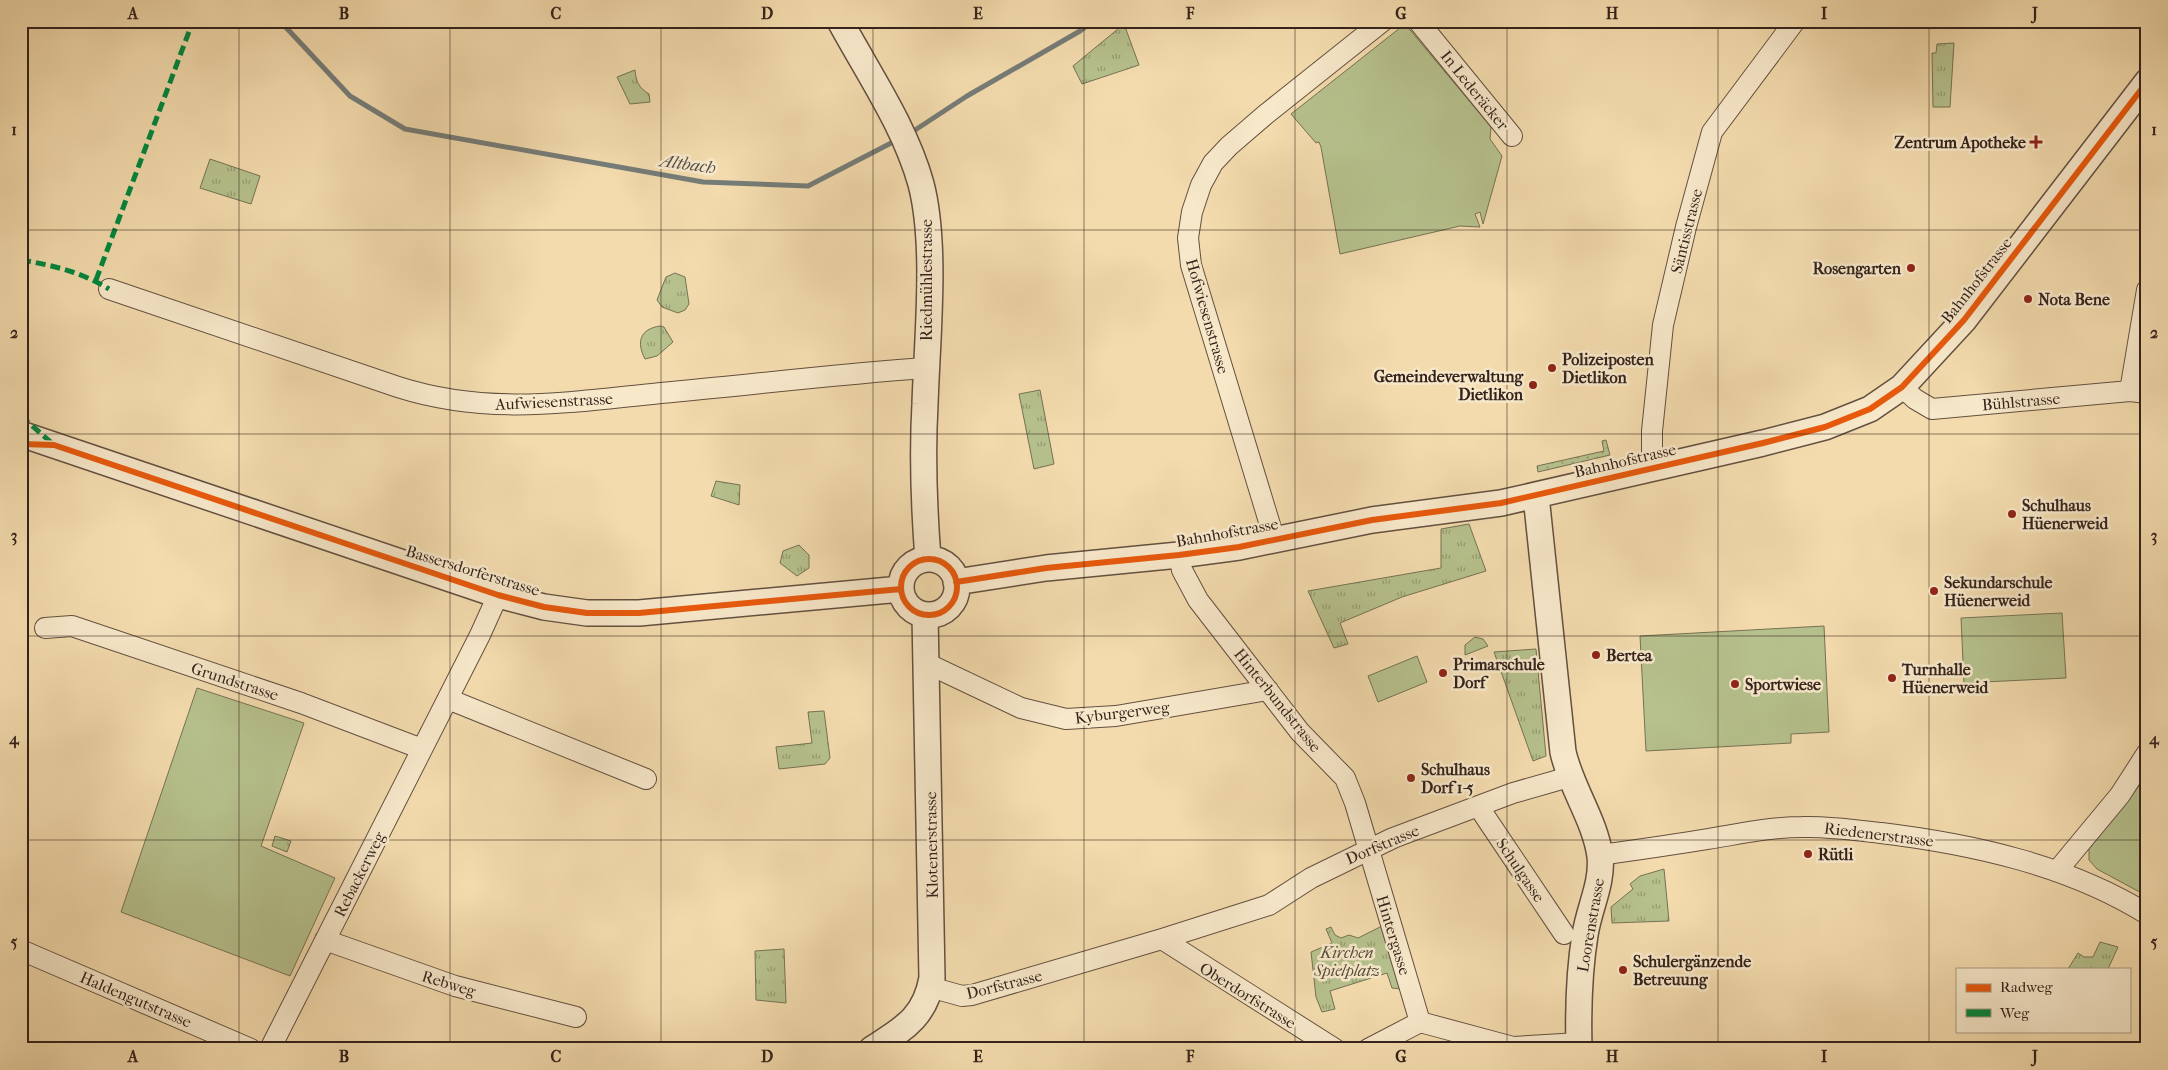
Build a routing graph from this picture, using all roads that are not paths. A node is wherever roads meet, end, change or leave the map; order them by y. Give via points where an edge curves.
1 (840, 21) edge
2 (1383, 21) edge
3 (1418, 21) edge
4 (1795, 21) edge
5 (2147, 82) edge
6 (1512, 136) dead end
7 (108, 289) dead end
8 (2147, 290) edge
9 (926, 368) junction
10 (1902, 387) junction
11 (2138, 392) edge
12 (21, 434) edge
13 (1655, 467) junction
14 (1536, 496) junction
15 (1274, 538) junction
16 (1179, 555) junction
17 (928, 559) junction
18 (956, 582) junction
19 (901, 589) junction
20 (498, 594) junction
21 (924, 615) junction
22 (45, 628) dead end
23 (926, 663) junction
24 (1268, 690) junction
25 (448, 699) junction
26 (422, 749) junction
27 (2147, 753) edge
28 (1569, 776) junction
29 (646, 778) dead end
30 (1478, 806) junction
31 (1368, 848) junction
32 (1600, 855) junction
33 (2057, 871) junction
34 (2147, 914) edge
35 (1564, 934) dead end
36 (325, 940) junction
37 (1162, 940) junction
38 (21, 950) edge
39 (930, 987) junction
40 (576, 1017) dead end
41 (1420, 1022) junction
42 (1579, 1046) edge
43 (251, 1049) edge
44 (270, 1049) edge
45 (872, 1049) edge
46 (1335, 1049) edge
47 (1368, 1049) edge

1 - 9 street, Riedmühlestrasse via 900,131 923,193 928,233
2 - 15 street, Hofwiesenstrasse via 1229,146 1207,173 1192,212 1188,238 1192,270
3 - 6 street, In Lederäcker
4 - 13 street, Säntisstrasse via 1712,132 1663,325 1652,431
5 - 10 street, Bahnhofstrasse via 1964,320
7 - 9 street, Aufwiesenstrasse via 398,387 476,404 553,404
8 - 11 street
9 - 17 street, Riedmühlestrasse via 923,476
10 - 11 street, Bühlstrasse via 1915,400 1932,409
10 - 13 street, Bahnhofstrasse via 1870,408 1825,427
12 - 20 street, Bassersdorferstrasse
13 - 14 street, Bahnhofstrasse
14 - 15 street, Bahnhofstrasse
14 - 28 street via 1561,739
15 - 16 street, Bahnhofstrasse via 1239,547
16 - 18 street, Bahnhofstrasse via 1046,568
16 - 24 street, Hinterbundstrasse via 1182,570 1198,600
17 - 18 street via 943,563 954,574
17 - 19 street via 911,565 905,572
18 - 21 street via 954,600 949,607 933,615
19 - 20 street, Bassersdorferstrasse via 639,613 587,613 544,607
19 - 21 street via 908,606
20 - 25 street, Rebackerweg
21 - 23 street, Klotenerstrasse
22 - 26 street, Grundstrasse via 72,626 301,703
23 - 24 street, Kyburgerweg via 1021,708 1066,719 1109,717
23 - 39 street, Klotenerstrasse via 932,898
24 - 31 street, Hinterbundstrasse via 1300,732 1345,778
25 - 26 street, Rebackerweg
25 - 29 street
26 - 36 street, Rebackerweg
27 - 33 street via 2120,795
28 - 30 street, Dorfstrasse
28 - 32 street, Loorenstrasse
30 - 31 street, Dorfstrasse
30 - 35 street, Schulgasse
31 - 37 street, Dorfstrasse via 1269,904
31 - 41 street, Hintergasse
32 - 33 street, Riedenerstrasse via 1772,829 1826,827 1932,840
32 - 42 street, Loorenstrasse via 1599,878 1583,949
33 - 34 street, Riedenerstrasse
36 - 40 street, Rebweg via 455,986
36 - 44 street, Rebackerweg
37 - 39 street, Dorfstrasse via 972,995 962,996
37 - 46 street, Oberdorfstrasse
38 - 43 street, Haldengutstrasse
39 - 45 street, Klotenerstrasse via 912,1022
41 - 42 street via 1513,1046
41 - 47 street

